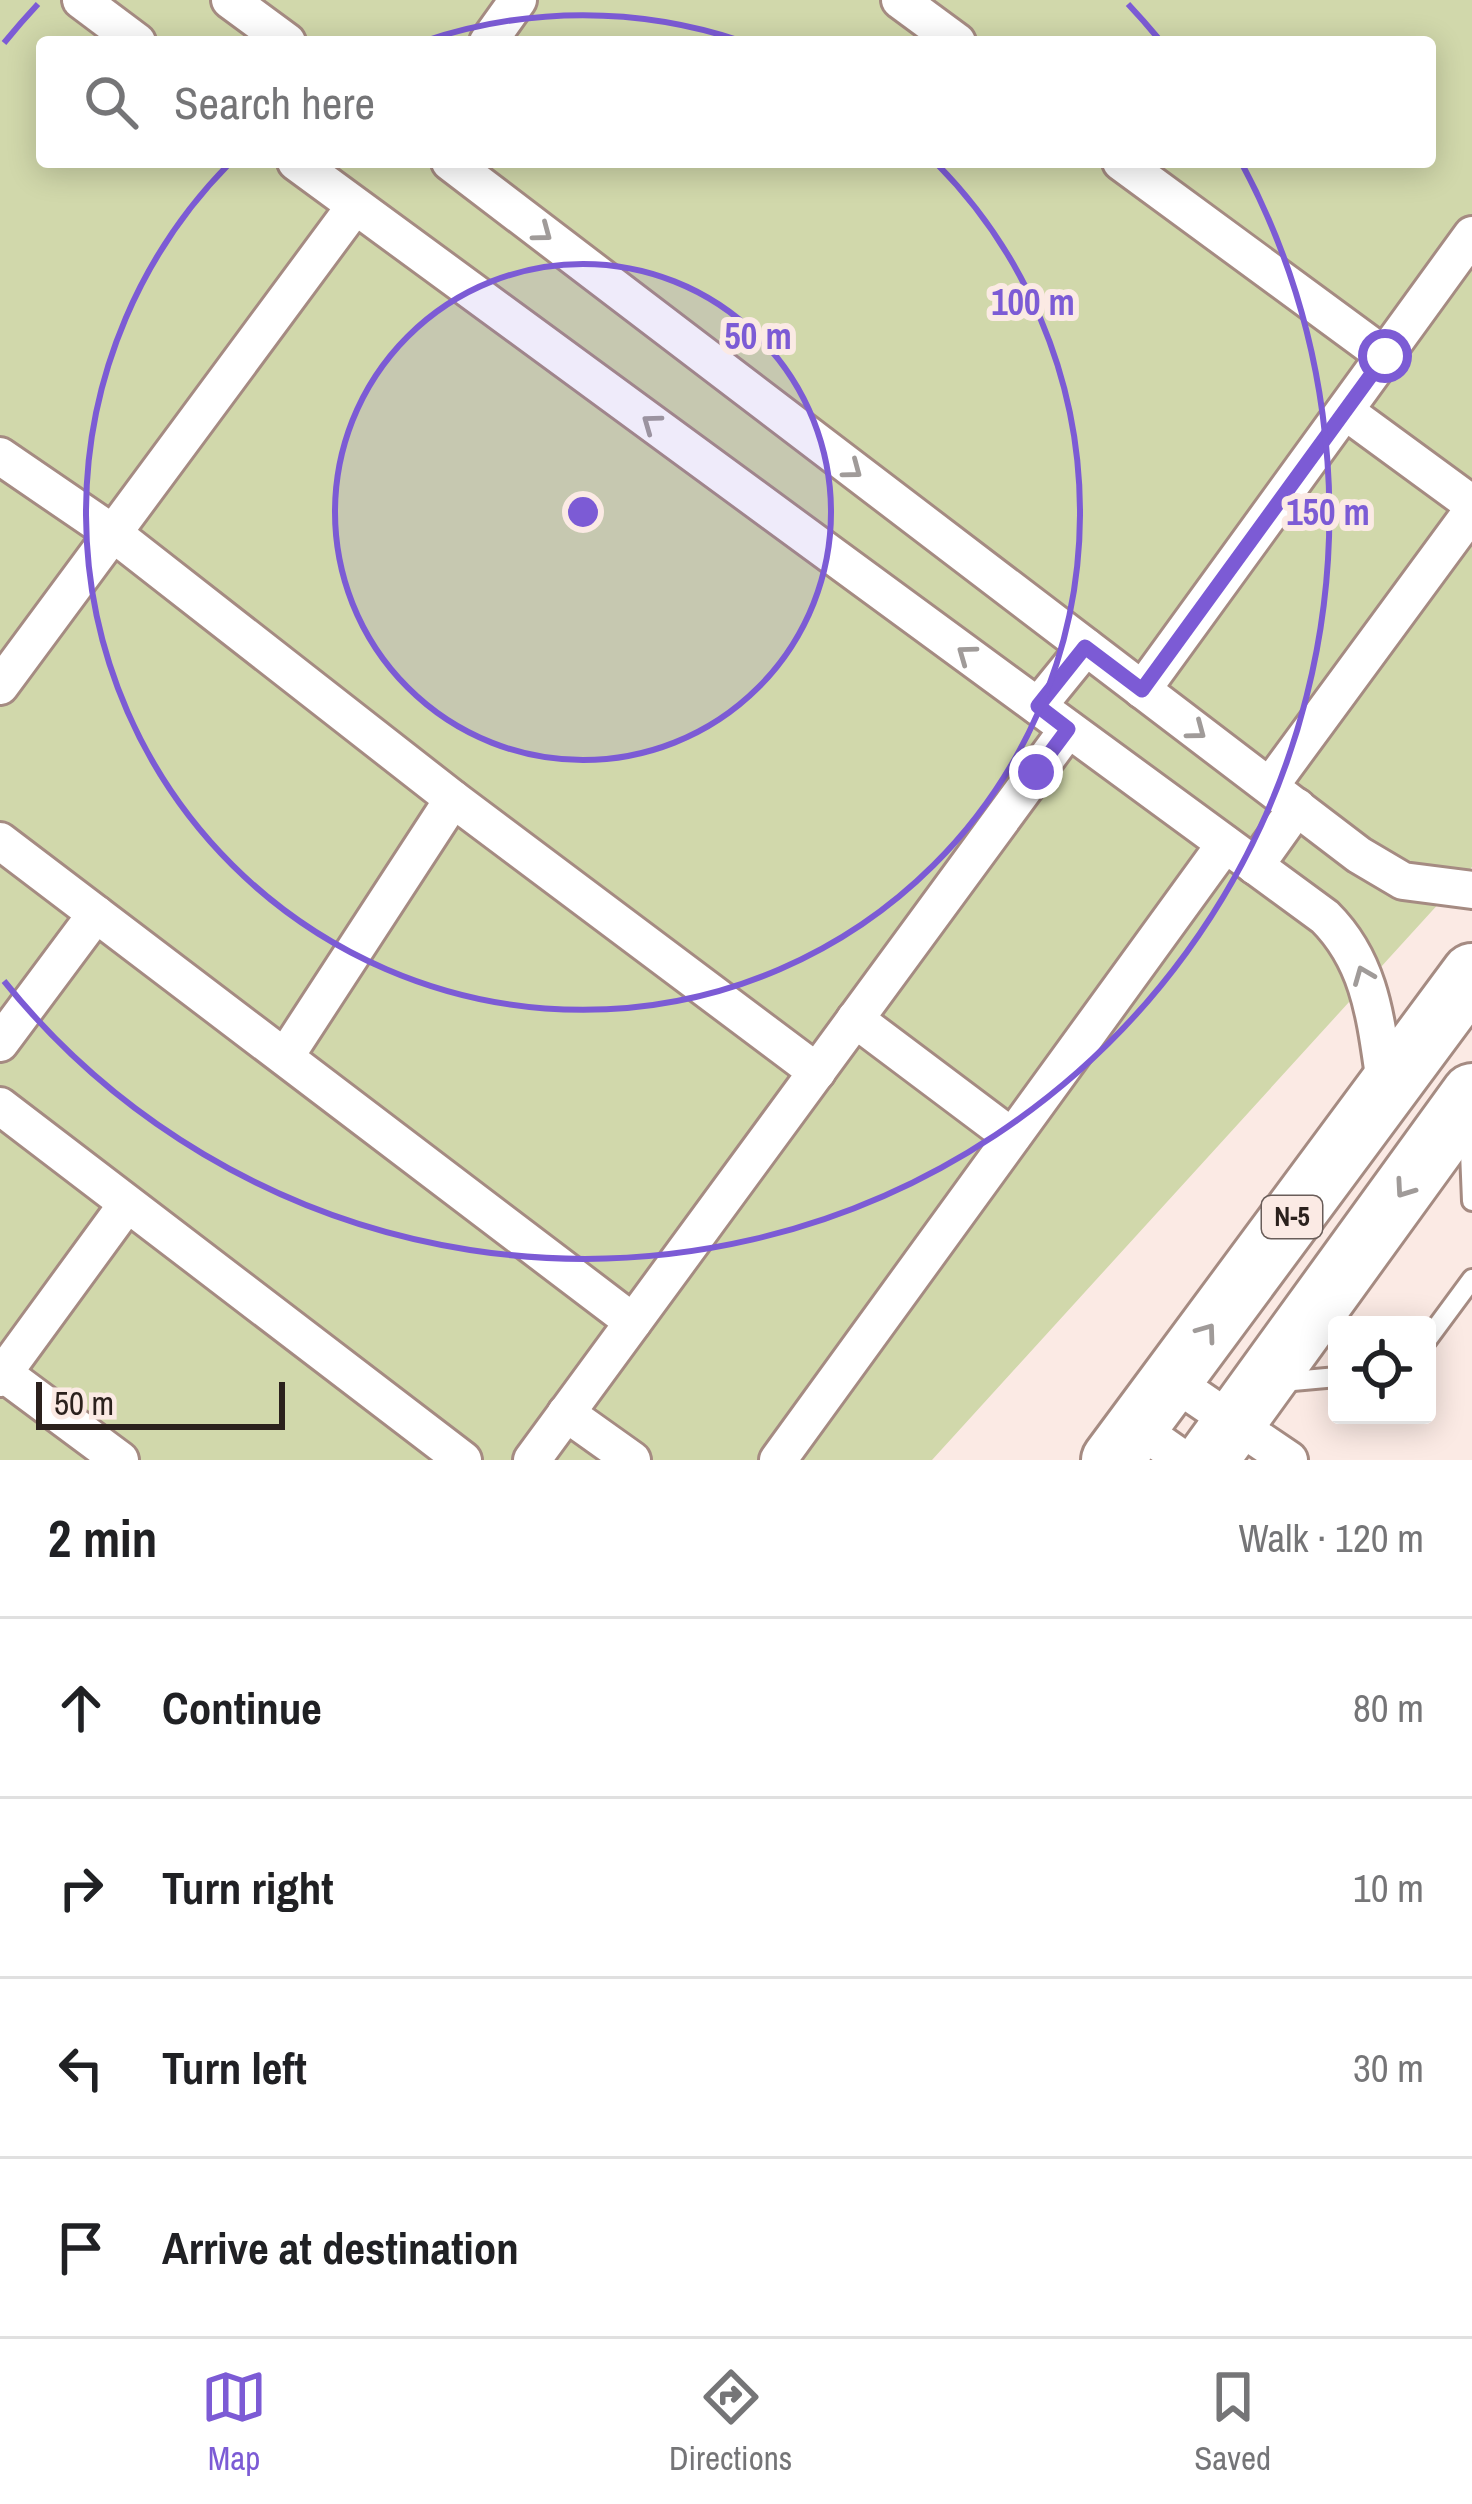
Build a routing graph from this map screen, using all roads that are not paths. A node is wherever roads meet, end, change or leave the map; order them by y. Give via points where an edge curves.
1 (81, 0) edge
2 (230, 0) edge
3 (518, 0) edge
4 (900, 0) edge
5 (129, 36) edge
6 (279, 36) edge
7 (492, 36) edge
8 (949, 36) edge
9 (304, 168) edge
10 (458, 168) edge
11 (1129, 168) edge
12 (355, 206) junction
13 (1472, 235) edge
14 (1385, 356) junction
15 (1345, 411) junction
16 (0, 456) edge
17 (1472, 507) edge
18 (114, 534) junction
19 (1085, 647) junction
20 (0, 686) edge
21 (1142, 690) junction
22 (1038, 706) junction
23 (1068, 729) junction
24 (1283, 796) junction
25 (453, 800) junction
26 (0, 841) edge
27 (1225, 844) junction
28 (1255, 866) junction
29 (1472, 890) edge
30 (96, 914) junction
31 (1472, 974) edge
32 (855, 1019) junction
33 (0, 1043) edge
34 (285, 1058) junction
35 (817, 1072) junction
36 (1386, 1089) junction
37 (1470, 1096) edge
38 (0, 1106) edge
39 (1012, 1137) junction
40 (1472, 1201) edge
41 (127, 1204) junction
42 (1472, 1279) edge
43 (633, 1322) junction
44 (1436, 1328) edge
45 (2, 1375) edge
46 (1328, 1381) edge
47 (566, 1414) junction
48 (1236, 1423) edge
49 (1151, 1432) edge
50 (120, 1460) edge
51 (463, 1460) edge
52 (532, 1460) edge
53 (632, 1460) edge
54 (778, 1460) edge
55 (1289, 1460) edge

1 - 5 street
2 - 6 street
3 - 7 street
4 - 8 street
9 - 12 street
10 -> 19 street
11 - 14 street
12 - 18 street
22 -> 12 street
13 - 14 street
14 - 15 street
15 - 17 street
15 - 21 street
16 - 18 street
17 - 24 street
18 - 20 street
18 - 25 street
19 - 21 street
19 - 22 street
21 -> 24 street
22 - 23 street
23 - 27 street
23 - 32 street
24 - 28 street
24 - 29 street via 1403,881
25 - 34 street
25 - 35 street
26 - 30 street
27 - 28 street
27 - 39 street
36 -> 28 street via 1371,993 1346,938
30 - 33 street
30 - 34 street
31 - 36 highway, N-5
32 - 35 street
32 - 39 street
34 - 43 street
35 - 43 street
49 -> 36 highway, N-5
37 - 40 lane
37 -> 48 highway, N-5
38 - 41 street
39 - 54 street
41 - 45 street
41 - 51 street
42 - 44 lane
43 - 47 street
45 - 50 street
46 - 48 lane
47 - 52 street
47 - 53 street
48 - 49 street
48 - 55 street

